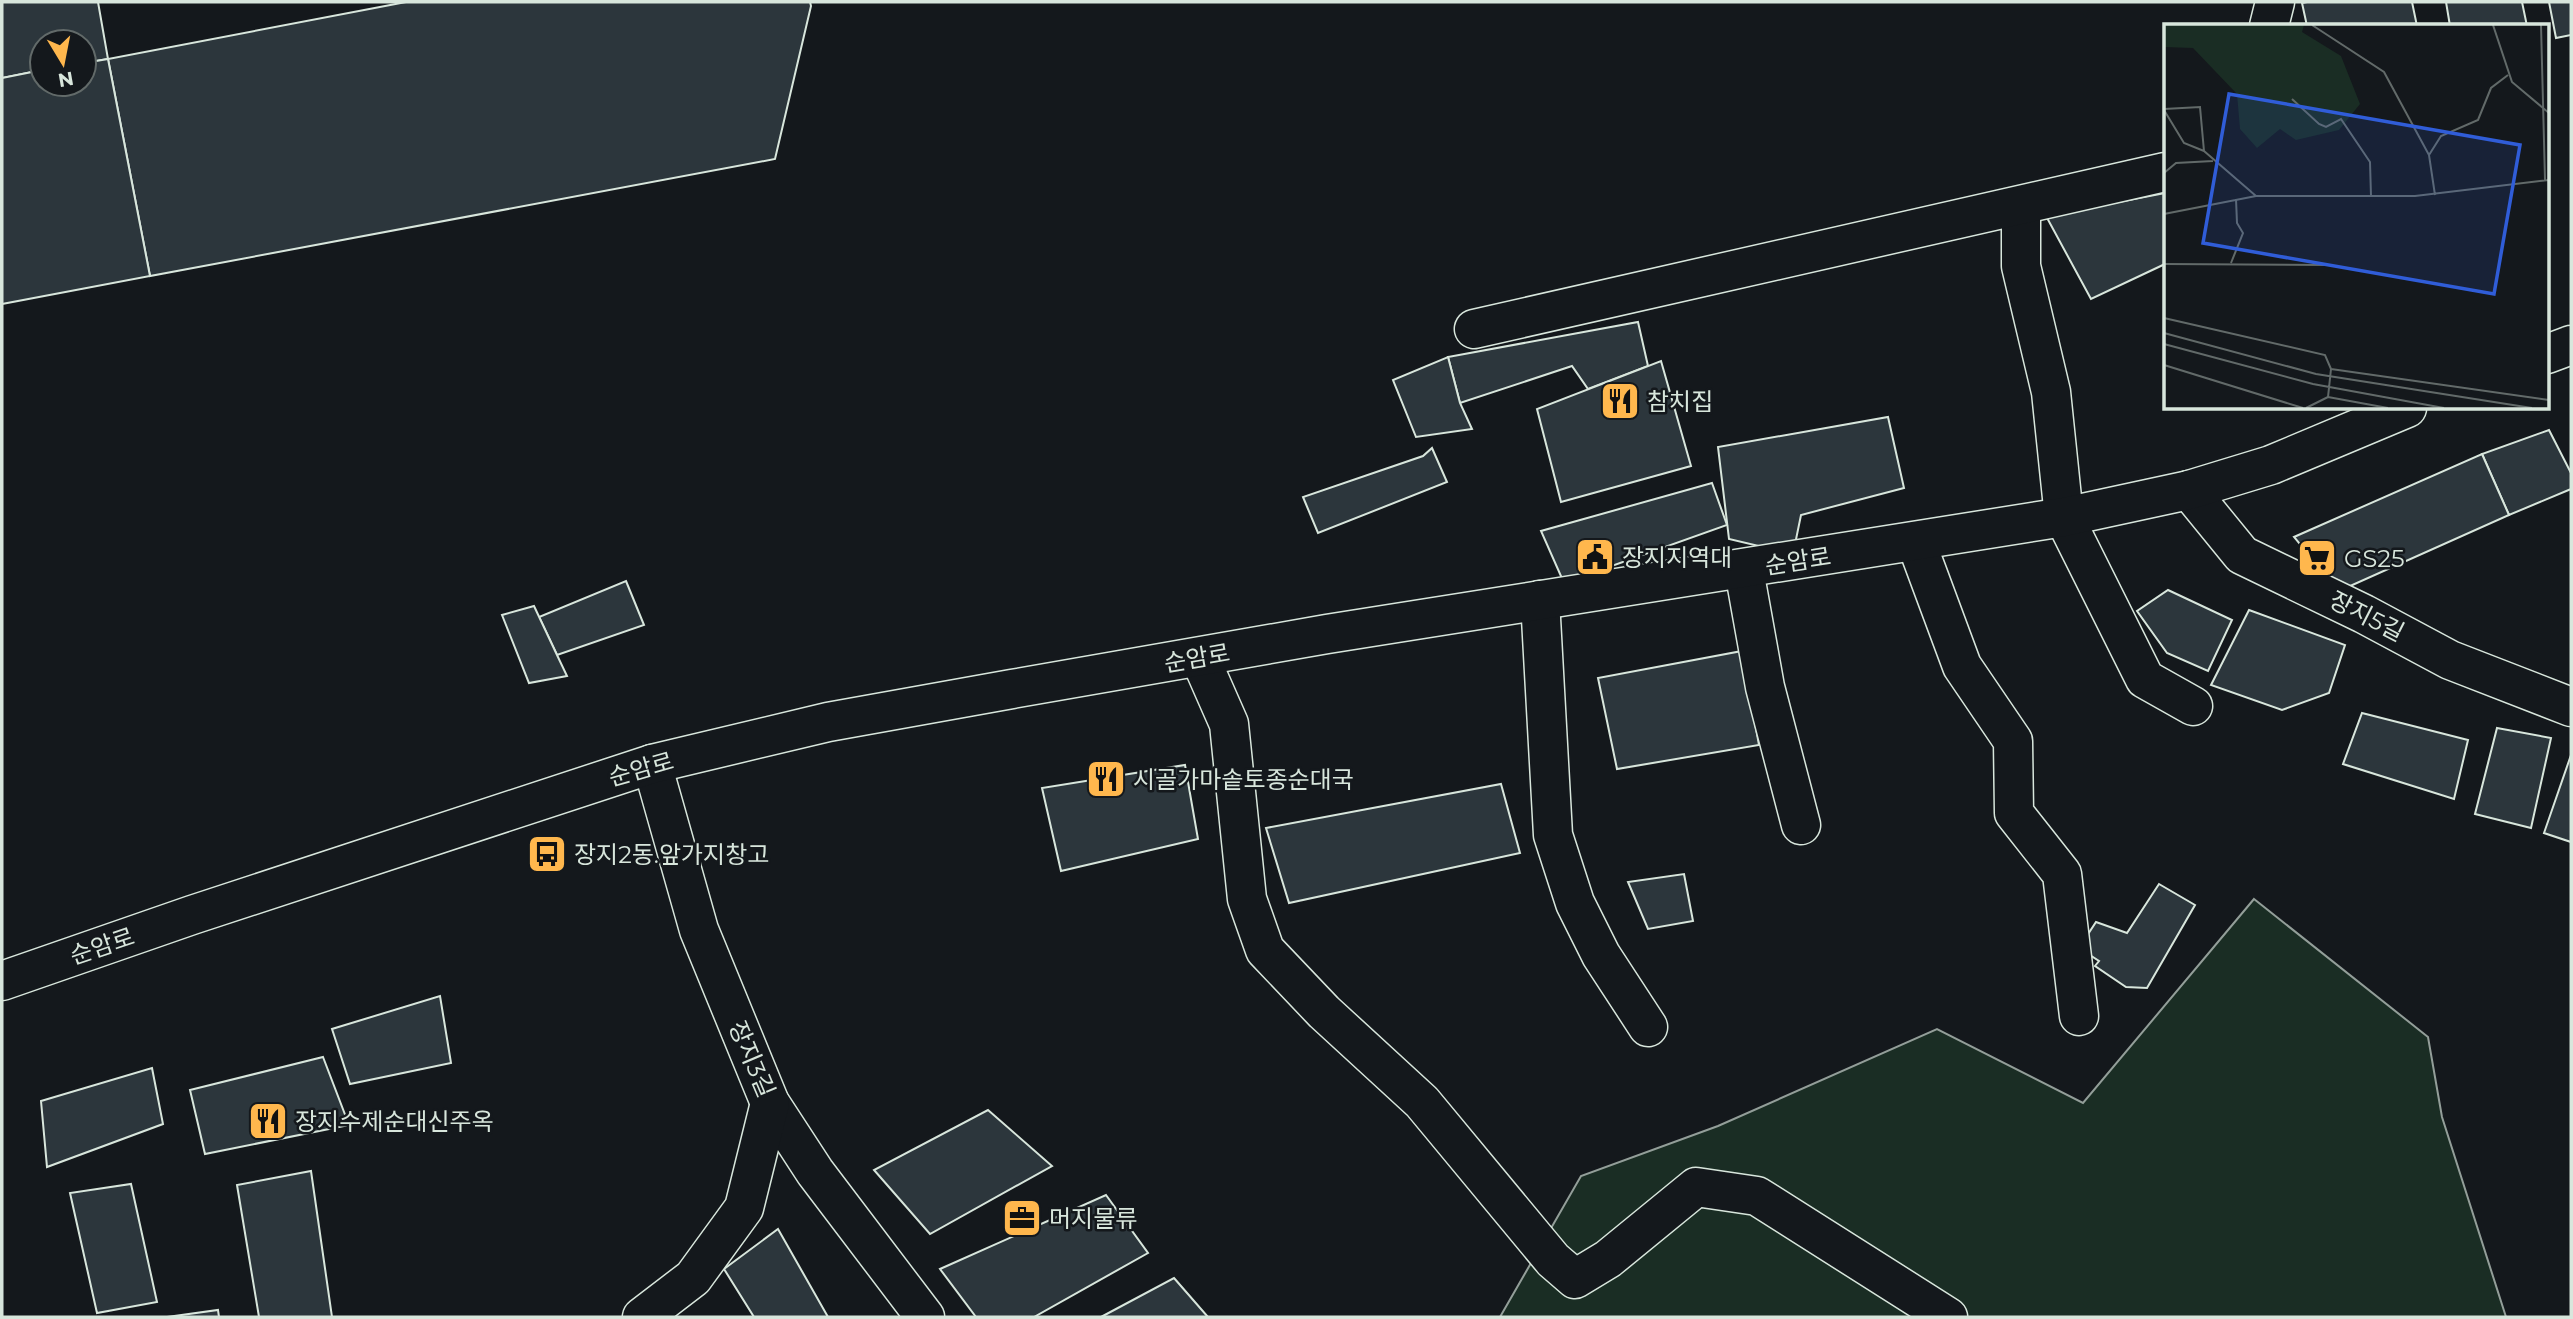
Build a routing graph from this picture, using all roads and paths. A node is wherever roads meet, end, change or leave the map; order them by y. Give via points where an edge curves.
1 (2275, 2) edge
2 (2270, 24) edge
3 (2164, 172) edge
4 (2021, 206) junction
5 (1474, 330) dead end
6 (2571, 345) edge
7 (2548, 354) edge
8 (2395, 410) edge
9 (2355, 417) edge
10 (2189, 490) junction
11 (2064, 517) junction
12 (1916, 542) junction
13 (1744, 570) junction
14 (1540, 600) junction
15 (1199, 658) junction
16 (2193, 706) dead end
17 (2571, 706) edge
18 (652, 764) junction
19 (1801, 825) dead end
20 (2, 981) edge
21 (2079, 1016) dead end
22 (1648, 1027) dead end
23 (770, 1103) junction
24 (642, 1317) edge
25 (925, 1317) edge
26 (1948, 1317) edge

1 - 2 street
3 - 4 street
4 - 5 street
4 - 11 street via 2021,265 2051,392
6 - 7 street
8 - 9 street, 순암로
9 - 10 street, 순암로 via 2271,465
10 - 11 street, 순암로
10 - 17 street, 장지5길 via 2242,555 2450,660
11 - 12 street, 순암로
11 - 16 street via 2146,679
12 - 13 street, 순암로
12 - 21 street via 1962,666 2013,740 2014,813 2062,874
13 - 14 street, 순암로
13 - 19 street via 1765,687
14 - 15 street, 순암로
14 - 22 street via 1553,835 1575,903 1601,955
15 - 18 street, 순암로 via 828,722
15 - 26 street via 1229,724 1247,899 1265,950 1324,1012 1422,1102 1560,1267 1575,1279 1608,1259 1696,1187 1757,1196
18 - 20 street, 순암로
18 - 23 street, 장지3길 via 699,930
23 - 24 street via 744,1208 693,1278
23 - 25 street, 장지3길 via 815,1172

